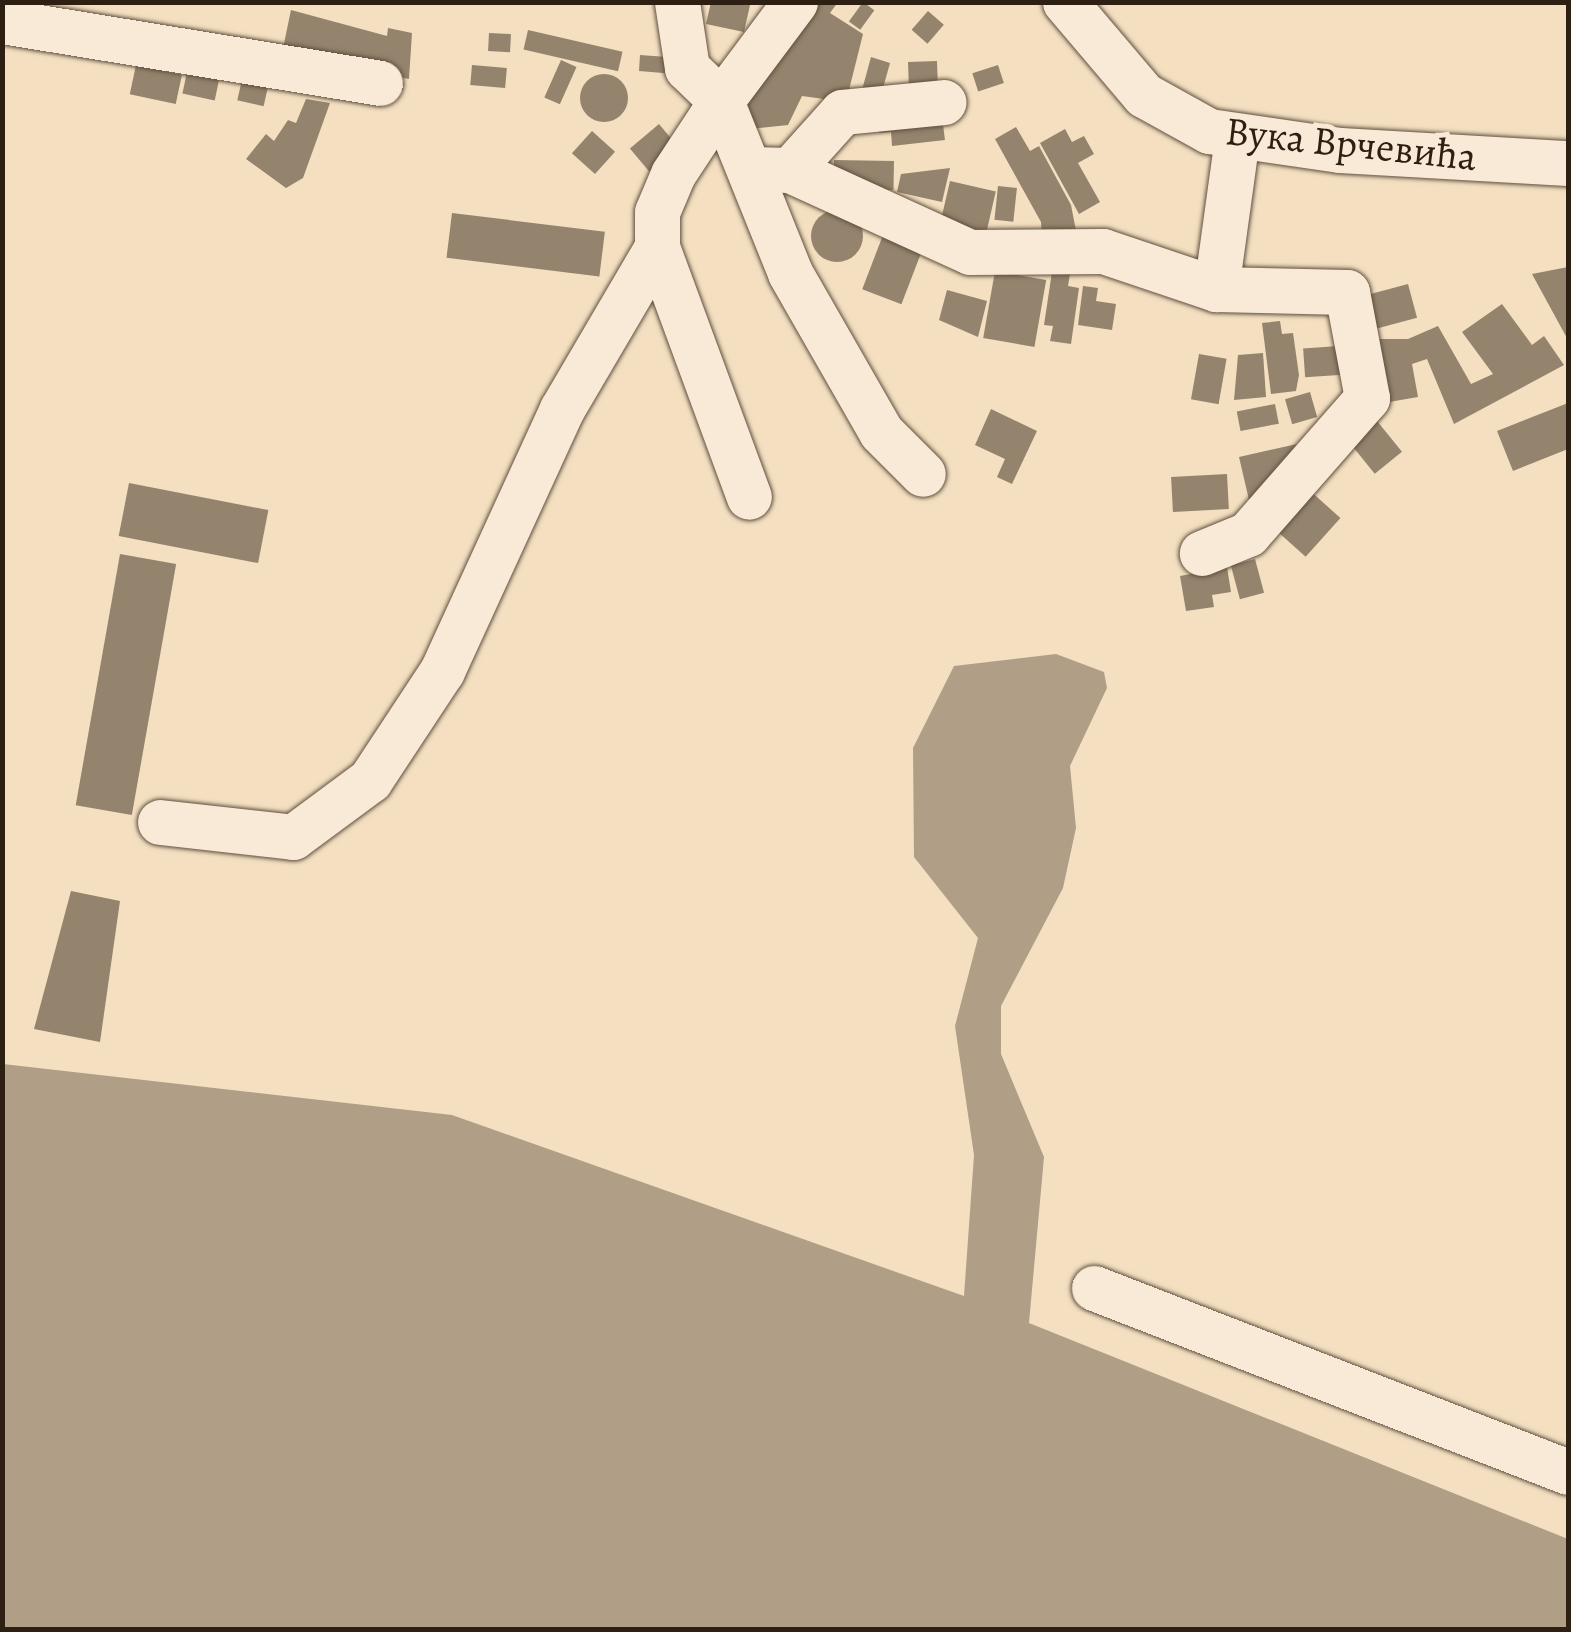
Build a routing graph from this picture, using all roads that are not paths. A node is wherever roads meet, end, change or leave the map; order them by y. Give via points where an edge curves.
1 (676, 2) edge
2 (795, 2) edge
3 (1065, 2) edge
4 (2, 21) edge
5 (380, 82) dead end
6 (720, 101) junction
7 (944, 102) dead end
8 (1237, 138) junction
9 (1568, 163) edge
10 (770, 170) junction
11 (657, 247) junction
12 (1216, 290) junction
13 (923, 474) dead end
14 (749, 497) dead end
15 (1202, 552) dead end
16 (160, 822) dead end
17 (1094, 1288) dead end
18 (1568, 1472) edge

1 - 6 street via 687,68
2 - 6 street
3 - 8 street, Вука Врчевића via 1144,95
4 - 5 street
6 - 10 street
6 - 11 street via 668,187
7 - 10 street via 842,112
8 - 9 street, Вука Врчевића
8 - 12 street
10 - 12 street via 970,252 1120,254
10 - 13 street via 790,273 881,432
11 - 14 street
11 - 16 street via 562,409 442,672 370,780 293,837
12 - 15 street via 1347,292 1367,398 1248,534
17 - 18 street

